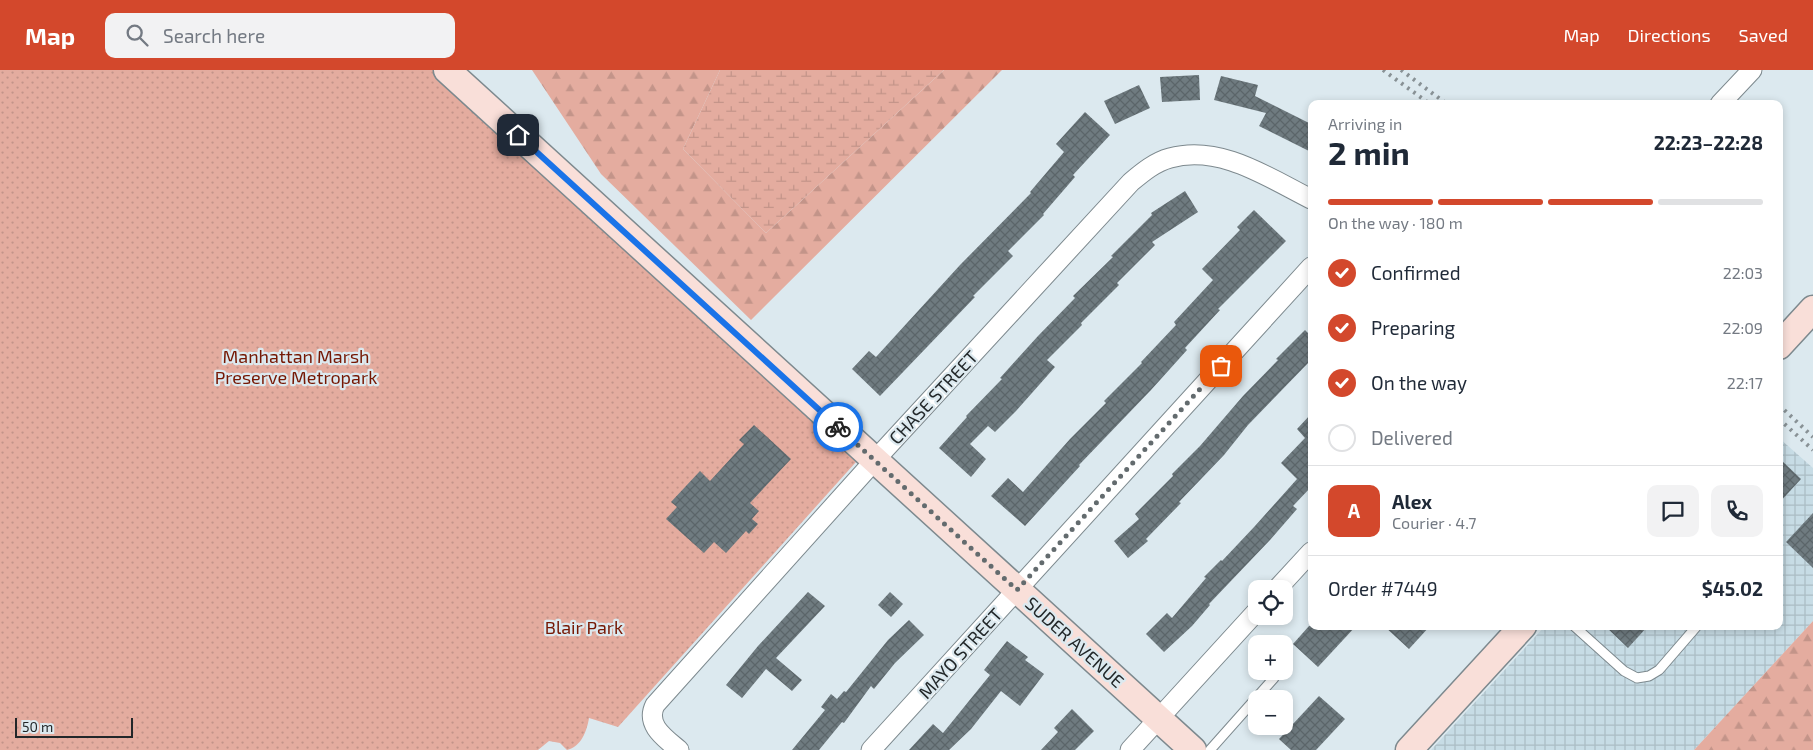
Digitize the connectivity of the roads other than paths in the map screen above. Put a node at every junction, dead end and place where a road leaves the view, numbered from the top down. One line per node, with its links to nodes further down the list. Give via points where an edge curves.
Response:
1 (447, 70): 8 (street, SUDER AVENUE)
2 (1752, 70): 3 (street)
3 (1724, 100)
4 (1308, 198): 8 (street, CHASE STREET, via 1223,158 1170,158 1147,169 1131,182)
5 (1308, 270): 11 (street, MAYO STREET)
6 (1813, 309): 7 (street)
7 (1783, 342)
8 (875, 460): 11 (street, SUDER AVENUE); 18 (street, CHASE STREET, via 655,705 652,718 656,729)
9 (1308, 560): 10 (street)
10 (1287, 580)
11 (1017, 590): 17 (street, SUDER AVENUE); 19 (street, MAYO STREET)
12 (1248, 621): 17 (street)
13 (1519, 630): 23 (street)
14 (1578, 630): 15 (lane, via 1624,671 1637,678 1659,670)
15 (1694, 630)
16 (1272, 680): 22 (lane)
17 (1158, 718): 20 (street); 21 (street, SUDER AVENUE)
18 (678, 750)
19 (871, 750)
20 (1130, 750)
21 (1193, 750)
22 (1210, 750)
23 (1409, 750)

